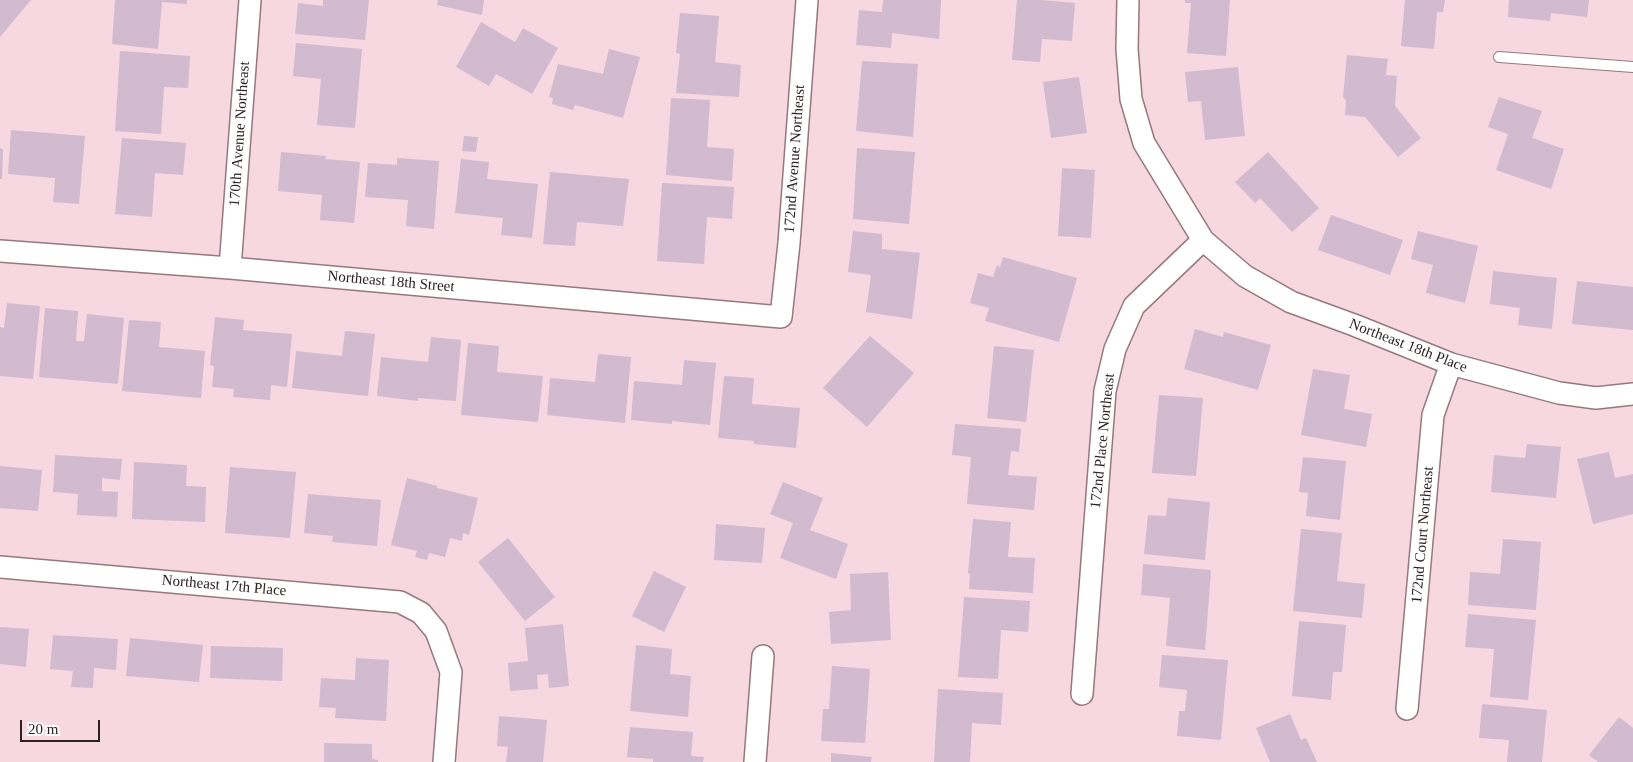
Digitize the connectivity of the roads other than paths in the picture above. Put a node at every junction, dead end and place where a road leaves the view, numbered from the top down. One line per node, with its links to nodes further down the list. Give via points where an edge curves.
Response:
1 (250, 0): 8 (street, 170th Avenue Northeast)
2 (807, 0): 9 (street, 172nd Avenue Northeast)
3 (1128, 0): 6 (street, via 1131,99 1144,143)
4 (1499, 57): 5 (lane)
5 (1633, 66)
6 (1203, 240): 10 (street, Northeast 18th Place, via 1245,276 1291,302); 14 (street, 172nd Place Northeast, via 1134,306 1115,349 1104,400)
7 (0, 251): 8 (street, Northeast 18th Street)
8 (230, 268): 9 (street, Northeast 18th Street)
9 (781, 317)
10 (1451, 364): 11 (street, Northeast 18th Place, via 1559,393 1596,398); 15 (street, 172nd Court Northeast, via 1433,415)
11 (1633, 394)
12 (0, 567): 16 (street, Northeast 17th Place, via 400,602 421,613 436,631 451,672)
13 (763, 656): 17 (street)
14 (1082, 694)
15 (1407, 709)
16 (444, 762)
17 (755, 762)

